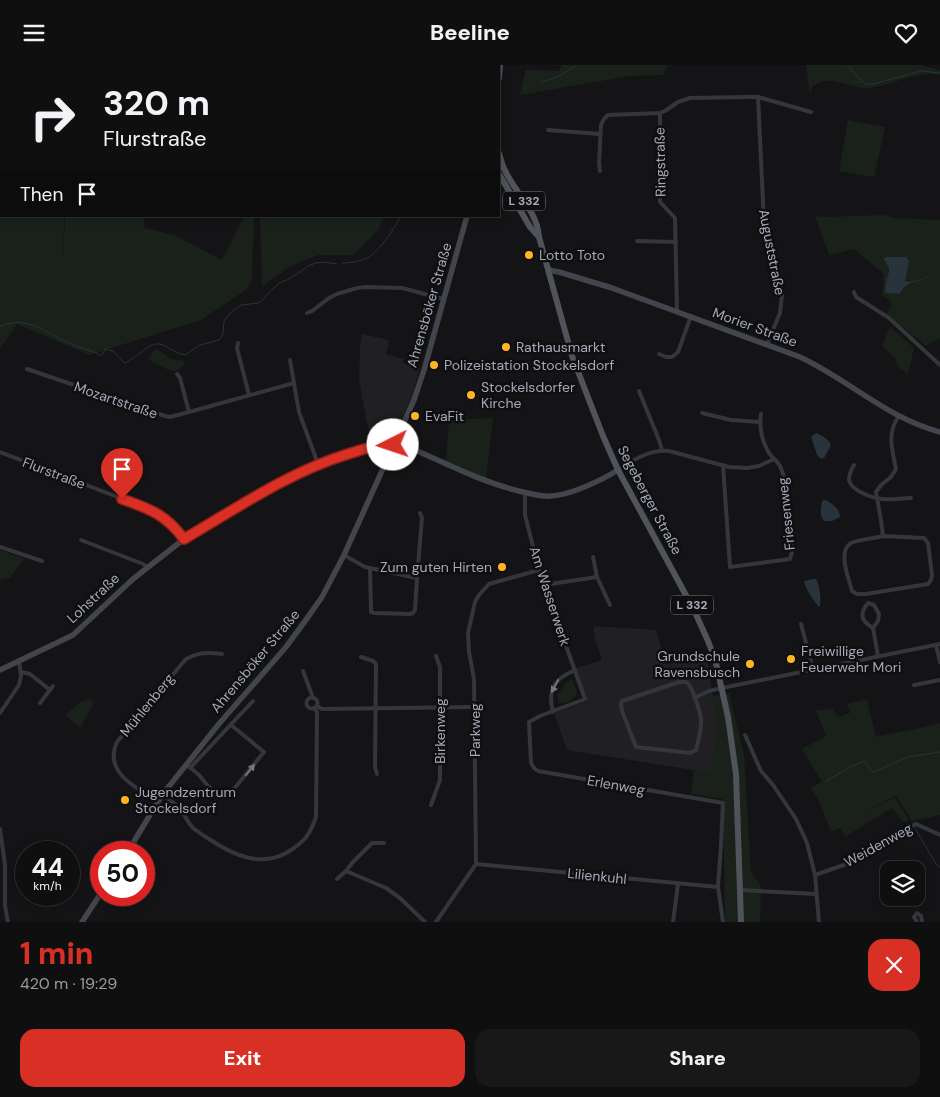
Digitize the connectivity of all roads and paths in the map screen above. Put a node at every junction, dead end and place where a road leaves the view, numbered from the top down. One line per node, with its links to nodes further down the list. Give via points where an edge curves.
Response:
1 (758, 97): 2 (street, Ringstraße); 3 (street, Ringstraße, via 690,98); 18 (street, Auguststraße, via 764,223 782,295 780,313)
2 (811, 112)
3 (660, 113): 5 (street, via 608,115 601,125); 10 (street, Ringstraße, via 660,202 675,218)
4 (548, 131): 5 (street)
5 (600, 134): 7 (street)
6 (500, 170): 11 (main road, Segeberger Straße / L 332, via 534,216)
7 (600, 171)
8 (467, 217): 13 (main road, Ahrensböker Straße)
9 (637, 241): 10 (street)
10 (676, 242): 14 (street, Ringstraße)
11 (549, 270): 14 (main road, Morier Straße); 42 (main road, Segeberger Straße / L 332, via 572,356)
12 (854, 292): 21 (street, via 856,297 888,318)
13 (444, 299): 15 (street, via 402,288 366,287 337,294); 33 (main road, Ahrensböker Straße, via 416,393)
14 (677, 311): 16 (main road, Morier Straße)
15 (307, 313)
16 (691, 316): 18 (main road, Morier Straße); 19 (street, via 678,352 672,357)
17 (238, 343): 26 (street)
18 (767, 344): 30 (main road, Morier Straße, via 818,366)
19 (659, 354)
20 (290, 360): 24 (street)
21 (940, 365)
22 (27, 369): 27 (street, Mozartstraße, via 160,415 170,417)
23 (177, 374): 27 (street)
24 (294, 383): 26 (street, Mozartstraße); 39 (street, via 299,412)
25 (639, 391): 35 (street)
26 (249, 395): 27 (street, Mozartstraße)
27 (190, 412)
28 (702, 413): 31 (street)
29 (761, 414): 31 (street, Friesenweg)
30 (898, 417): 32 (main road, Morier Straße); 44 (street, via 891,433 896,469 876,492)
31 (760, 422): 37 (street, Friesenweg, via 762,440)
32 (940, 432)
33 (393, 445): 34 (main road, Lohstraße); 38 (main road, Ahrensböker Straße); 43 (main road, Lohstraße, via 408,447 487,481)
34 (373, 446): 38 (main road); 39 (main road, Lohstraße)
35 (662, 450): 40 (street); 42 (street, via 649,453)
36 (0, 452): 48 (street, Flurstraße, via 152,510 170,522)
37 (774, 459): 40 (street, via 747,468); 40 (street, Friesenweg, via 786,485 790,559 730,567)
38 (386, 461): 51 (main road, Ahrensböker Straße)
39 (318, 465): 48 (main road, Lohstraße, via 259,494)
40 (722, 465)
41 (854, 465): 44 (street, via 849,479 852,486)
42 (618, 470): 43 (main road, Lohstraße, via 608,477 556,495); 80 (main road, Segeberger Straße / L 332, via 694,610 715,659)
43 (525, 492): 56 (street, Am Wasserwerk, via 525,515)
44 (877, 498): 45 (street); 47 (street)
45 (911, 498)
46 (420, 513): 58 (street)
47 (883, 537): 60 (street, via 851,543 846,549 844,557 852,591); 60 (street, via 924,538 928,543 931,580 928,584)
48 (184, 539): 54 (main road, Lohstraße)
49 (81, 540): 54 (street, Lohstraße)
50 (0, 547): 53 (street)
51 (344, 555): 55 (street); 95 (main road, Ahrensböker Straße, via 322,597 298,632)
52 (593, 557): 57 (street)
53 (42, 561)
54 (147, 567): 70 (main road, Lohstraße, via 73,635)
55 (370, 568): 58 (street); 58 (street, via 371,610 374,613 413,613)
56 (539, 571): 59 (street, Am Wasserwerk); 90 (street, Parkweg, via 489,584 475,602 468,633)
57 (598, 577): 59 (street); 62 (street)
58 (417, 578)
59 (544, 585): 74 (street, Am Wasserwerk)
60 (866, 594): 61 (street)
61 (868, 603): 64 (street, via 862,617); 64 (street, via 874,605 879,614)
62 (610, 605)
63 (801, 624): 73 (street)
64 (873, 628): 67 (street)
65 (938, 645): 67 (street); 71 (street)
66 (222, 654): 98 (street, Mühlenberg, via 204,652 184,660 115,746 114,760 119,772)
67 (878, 656): 73 (street)
68 (361, 657): 88 (street, via 376,664)
69 (436, 657): 89 (street, Birkenweg, via 440,667)
70 (19, 660): 72 (main road, Lohstraße); 76 (street)
71 (940, 662)
72 (0, 669)
73 (813, 669): 80 (street)
74 (574, 670): 84 (street, Am Wasserwerk); 91 (street, one-way to 91, via 561,677 552,688 550,702)
75 (303, 671): 82 (street)
76 (21, 672): 81 (street, via 30,674); 92 (street, via 19,685)
77 (940, 680): 78 (street)
78 (914, 685)
79 (53, 686): 81 (street)
80 (722, 688): 83 (street); 111 (main road, Segeberger Straße / L 332, via 736,774)
81 (50, 690): 86 (street)
82 (313, 697): 87 (street, via 317,703); 87 (street, via 306,702 308,708)
83 (694, 698): 83 (street, via 689,684 678,682 622,701 622,711 636,747 690,753 696,750 701,720)
84 (585, 699): 91 (street, Erlenweg)
85 (254, 701): 93 (street, Ahrensböker Straße)
86 (40, 703)
87 (315, 707): 88 (street); 97 (street, via 316,817 304,841 283,855 258,859 234,854 192,827 177,806)
88 (375, 707): 89 (street); 96 (street)
89 (440, 707): 90 (street); 99 (street, Birkenweg, via 440,780)
90 (474, 707): 104 (street, Parkweg)
91 (553, 712): 110 (street, Erlenweg, via 529,722 530,763 534,769 723,803)
92 (0, 713)
93 (232, 725): 95 (street, Ahrensböker Straße); 95 (street, one-way to 93, via 220,795 230,795 264,752)
94 (744, 735): 107 (street, via 761,771 802,829)
95 (188, 766): 97 (main road, Ahrensböker Straße)
96 (377, 774)
97 (162, 795): 98 (main road, Ahrensböker Straße)
98 (158, 801): 102 (main road, Ahrensböker Straße)
99 (431, 805)
100 (0, 829): 105 (street)
101 (940, 835): 107 (street, Weidenweg, via 916,823 858,860)
102 (134, 841)
103 (384, 843): 106 (street, via 372,843)
104 (476, 864): 109 (street, Lilienkuhl); 117 (street)
105 (2, 865): 115 (street)
106 (346, 871): 108 (street); 116 (street, via 386,888)
107 (815, 875): 112 (street)
108 (337, 879)
109 (678, 884): 110 (street, Lilienkuhl); 118 (street)
110 (718, 887): 119 (street)
111 (740, 891): 112 (street); 120 (main road, L 332)
112 (816, 894): 121 (street)
113 (93, 906): 114 (main road)
114 (84, 921)
115 (8, 922)
116 (425, 922)
117 (436, 922)
118 (673, 922)
119 (723, 922)
120 (741, 922)
121 (819, 922)
122 (917, 922): 123 (street, via 914,917 917,913)
123 (922, 922)

